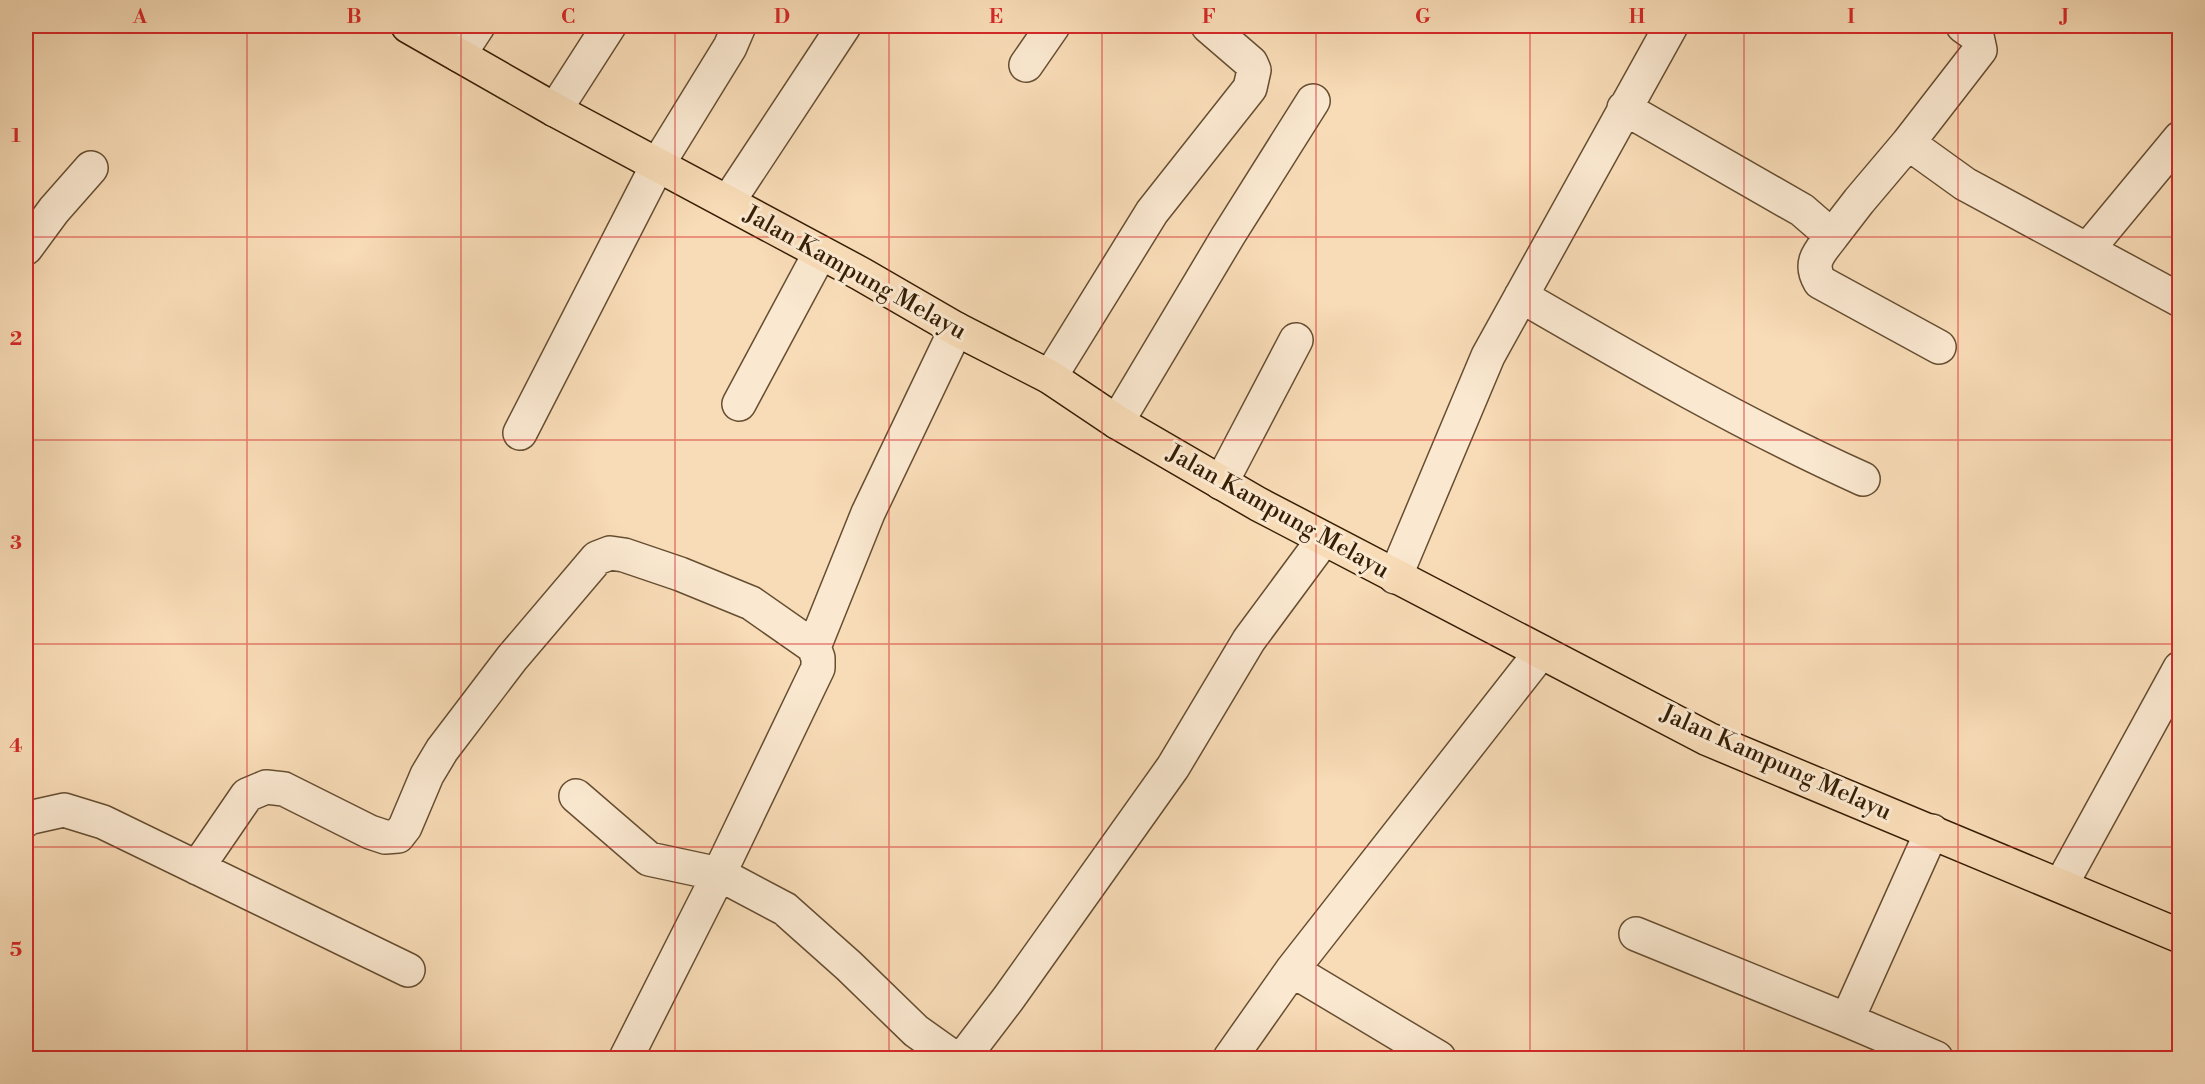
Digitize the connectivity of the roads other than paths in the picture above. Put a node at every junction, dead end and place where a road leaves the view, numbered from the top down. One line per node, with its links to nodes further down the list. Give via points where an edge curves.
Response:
1 (408, 26): 10 (main road, Jalan Kampung Melayu)
2 (478, 26): 10 (street)
3 (609, 26): 14 (street)
4 (739, 26): 17 (street)
5 (844, 26): 19 (street)
6 (1053, 26): 11 (street)
7 (1209, 26): 29 (street, via 1251,63 1254,70 1250,88 1152,212)
8 (1671, 26): 13 (street)
9 (1963, 26): 16 (street, via 1977,36 1980,50)
10 (459, 55): 14 (main road, Jalan Kampung Melayu)
11 (1026, 65)
12 (1312, 101): 31 (street)
13 (1624, 108): 20 (street, via 1802,210); 24 (street)
14 (555, 110): 17 (main road, Jalan Kampung Melayu)
15 (2180, 138): 22 (street)
16 (1908, 144): 20 (street); 22 (street, via 1965,184)
17 (658, 164): 19 (main road, Jalan Kampung Melayu); 32 (street)
18 (91, 168): 21 (street)
19 (728, 202): 23 (main road, Jalan Kampung Melayu)
20 (1832, 236): 28 (street, via 1815,263 1820,282)
21 (26, 248)
22 (2088, 249): 25 (street)
23 (820, 253): 26 (main road, Jalan Kampung Melayu); 30 (street)
24 (1521, 296): 33 (street, via 1653,373); 36 (street, via 1488,356)
25 (2180, 300)
26 (956, 329): 29 (main road, Jalan Kampung Melayu); 37 (street, via 868,513)
27 (1296, 340): 34 (street)
28 (1939, 347)
29 (1050, 377): 31 (main road, Jalan Kampung Melayu)
30 (739, 404)
31 (1117, 422): 34 (main road, Jalan Kampung Melayu)
32 (520, 433)
33 (1863, 479)
34 (1221, 483): 35 (main road, Jalan Kampung Melayu)
35 (1323, 540): 36 (main road, Jalan Kampung Melayu); 53 (street, via 1250,640 1173,768)
36 (1395, 577): 38 (main road, Jalan Kampung Melayu)
37 (814, 647): 43 (street, via 751,603 680,574 610,553 597,558 512,658 442,750 398,836 370,832 284,789 266,787 247,795); 44 (street, via 818,668)
38 (1541, 652): 42 (main road, Jalan Kampung Melayu, via 1708,739); 49 (street)
39 (2180, 668): 45 (street)
40 (576, 796): 44 (street, via 649,859)
41 (26, 820): 43 (street, via 64,810 103,822)
42 (1932, 831): 45 (main road, Jalan Kampung Melayu); 50 (street)
43 (197, 868): 48 (street)
44 (719, 874): 51 (street); 52 (street, via 785,909 916,1030)
45 (2061, 885): 47 (main road, Jalan Kampung Melayu)
46 (1636, 934): 50 (street)
47 (2180, 936)
48 (408, 970)
49 (1292, 970): 54 (street); 55 (street)
50 (1847, 1020): 56 (street)
51 (626, 1059)
52 (954, 1059)
53 (963, 1059)
54 (1230, 1059)
55 (1439, 1059)
56 (1936, 1059)

